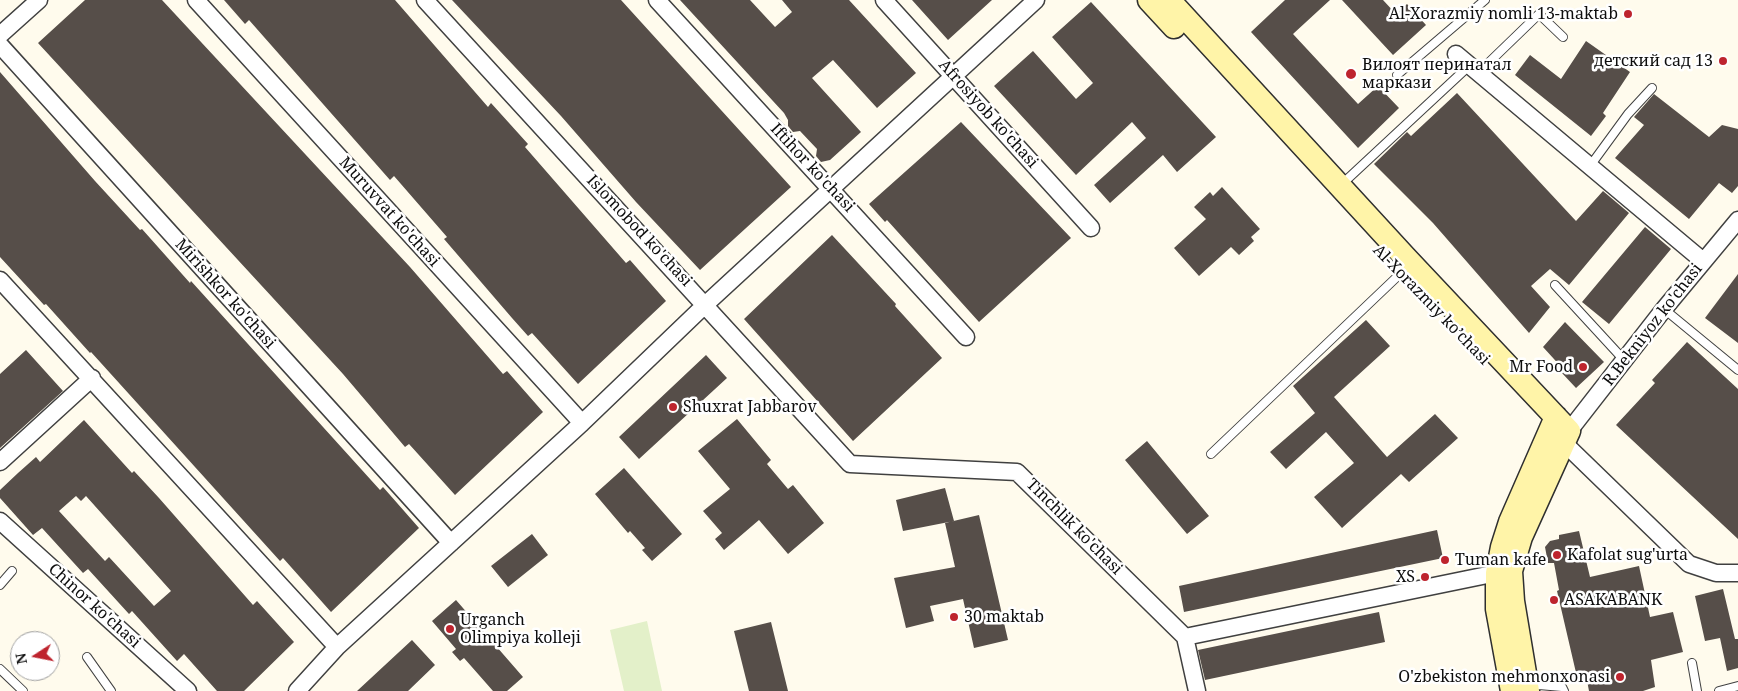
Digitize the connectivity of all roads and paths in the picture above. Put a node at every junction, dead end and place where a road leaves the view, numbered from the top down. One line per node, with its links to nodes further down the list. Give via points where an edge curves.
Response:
1 (39, 0): 10 (street)
2 (196, 0): 33 (street, Muruvvat ko'chasi)
3 (426, 0): 27 (street, Islomobod ko'chasi)
4 (657, 0): 20 (street, Iftihor ko'chasi)
5 (884, 0): 16 (street, Afrosiyob ko'chasi)
6 (1036, 0): 16 (street)
7 (1149, 0): 24 (main road, Al-Xorazmiy ko’chasi)
8 (1169, 0): 19 (main road, Al-Xorazmiy ko’chasi)
9 (1485, 0): 15 (lane)
10 (0, 35)
11 (1563, 37): 14 (lane, via 1538,14)
12 (0, 45): 39 (street, Mirishkor ko'chasi)
13 (1456, 54): 14 (street)
14 (1474, 69): 18 (street); 19 (lane)
15 (1397, 75)
16 (954, 76): 20 (street); 22 (street, Afrosiyob ko'chasi)
17 (1652, 88): 18 (lane, via 1628,114)
18 (1590, 166): 23 (street)
19 (1339, 186): 34 (main road, Al-Xorazmiy ko’chasi)
20 (832, 189): 27 (street); 29 (street, Iftihor ko'chasi)
21 (1738, 220): 23 (street, R.Bekniyoz ko'chasi)
22 (1091, 228)
23 (1703, 262): 28 (street, R.Bekniyoz ko'chasi)
24 (1400, 274): 34 (main road, Al-Xorazmiy ko’chasi); 35 (lane)
25 (0, 280): 32 (street)
26 (1555, 286): 30 (lane)
27 (706, 304): 33 (street); 37 (street, Islomobod ko'chasi)
28 (1664, 309): 30 (street, R.Bekniyoz ko'chasi); 31 (lane)
29 (966, 337)
30 (1624, 360): 34 (street, R.Bekniyoz ko'chasi)
31 (1738, 370)
32 (92, 378): 36 (street); 45 (street)
33 (582, 423): 39 (street)
34 (1560, 430): 41 (main road, via 1510,522); 42 (street, Al-Xorazmiy ko’chasi, via 1689,564 1716,573); 50 (main road, via 1511,571)
35 (1210, 454)
36 (0, 462)
37 (850, 464): 44 (street, Tinchlik ko'chasi, via 1017,472)
38 (0, 521): 53 (street, Chinor ko'chasi)
39 (451, 543): 45 (street)
40 (12, 571): 43 (lane)
41 (1497, 573): 44 (street); 50 (main road, via 1498,609)
42 (1738, 573)
43 (0, 585)
44 (1185, 637): 55 (street)
45 (337, 647): 54 (street)
46 (87, 657): 52 (lane)
47 (1692, 663): 57 (lane)
48 (0, 669): 51 (lane)
49 (1738, 686): 58 (lane)
50 (1523, 690): 56 (lane, via 1539,684 1562,687)
51 (23, 691)
52 (111, 691)
53 (188, 691)
54 (297, 691)
55 (1197, 691)
56 (1564, 691)
57 (1697, 691)
58 (1720, 691)

